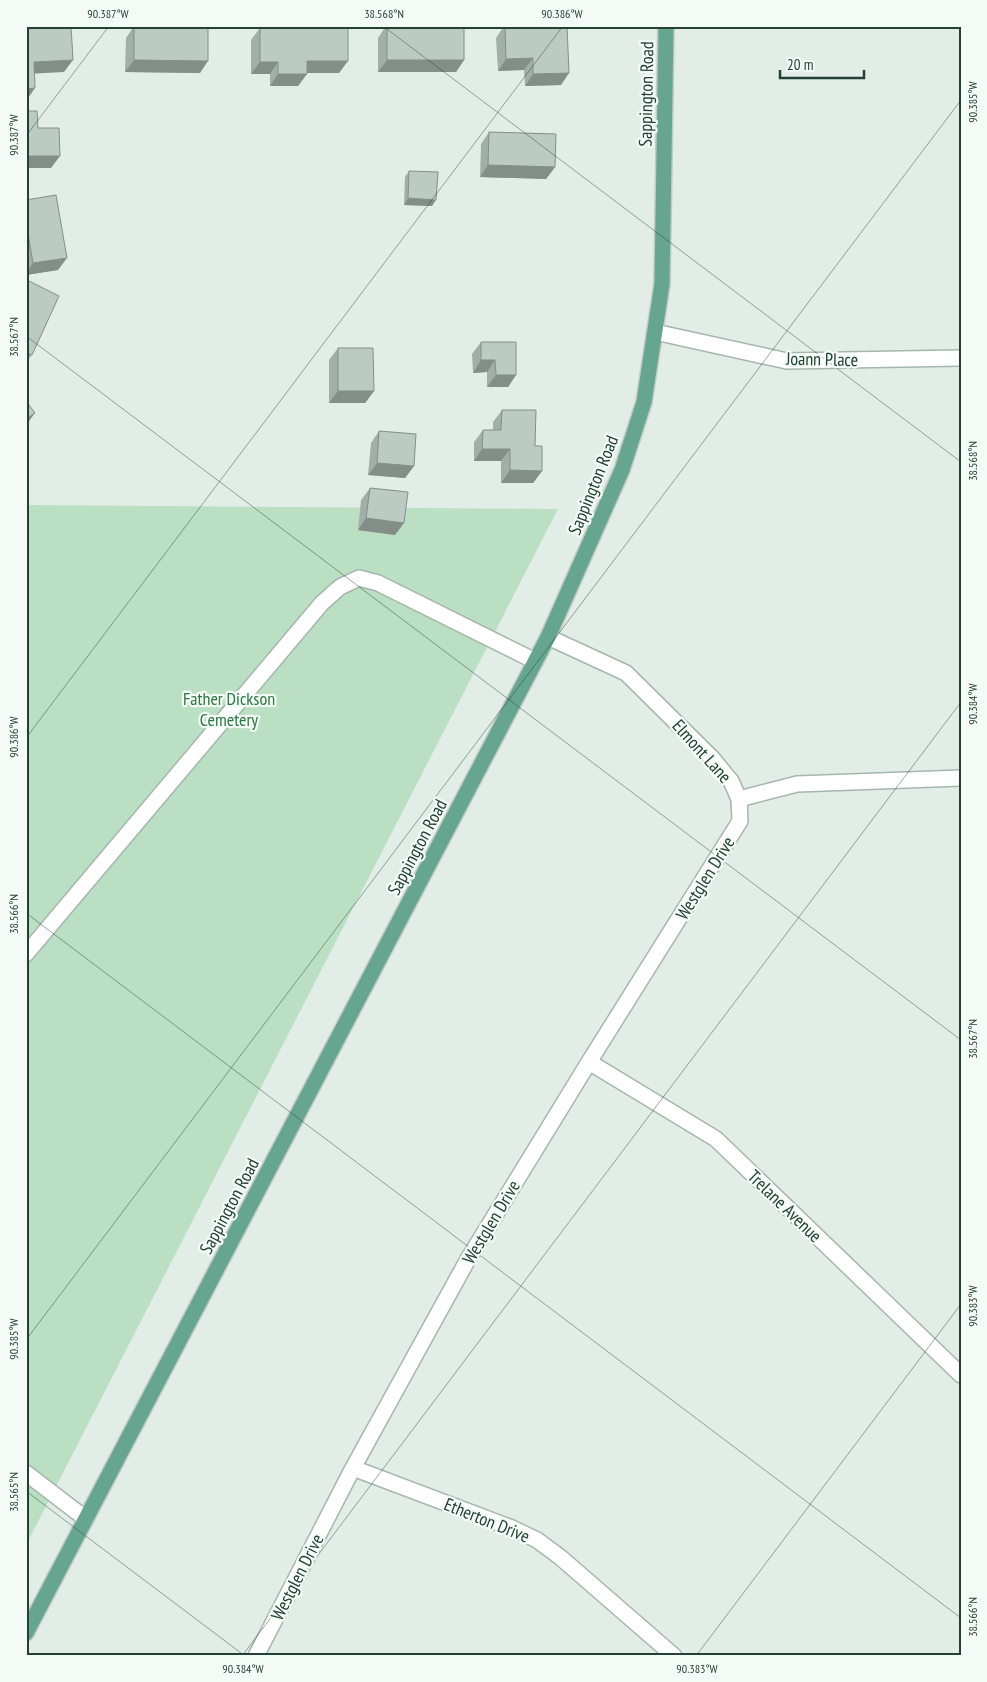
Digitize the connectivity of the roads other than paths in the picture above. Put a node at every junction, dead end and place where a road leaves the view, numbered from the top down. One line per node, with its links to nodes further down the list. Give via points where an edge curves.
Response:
1 (666, 26): 2 (main road, Sappington Road, via 662,284)
2 (655, 332): 3 (street, Joann Place, via 788,361); 4 (main road, Sappington Road, via 644,402 622,470)
3 (961, 358)
4 (548, 637): 5 (main road, Sappington Road); 7 (street, Elmont Lane, via 626,673 712,758)
5 (535, 661): 8 (street, via 378,583 359,578 340,587 322,603); 14 (main road, Sappington Road)
6 (961, 778): 7 (street, Elmont Lane, via 797,784)
7 (740, 799): 9 (street, Westglen Drive, via 740,821)
8 (26, 954)
9 (589, 1062): 10 (street, Trelane Avenue, via 716,1139); 12 (street, Westglen Drive, via 467,1262)
10 (954, 1362): 11 (street, Trelane Avenue)
11 (961, 1375)
12 (353, 1468): 16 (street, Westglen Drive); 17 (street, Etherton Drive, via 537,1540)
13 (26, 1473): 14 (street)
14 (86, 1519): 15 (main road, Sappington Road)
15 (26, 1633)
16 (256, 1656)
17 (674, 1656)

